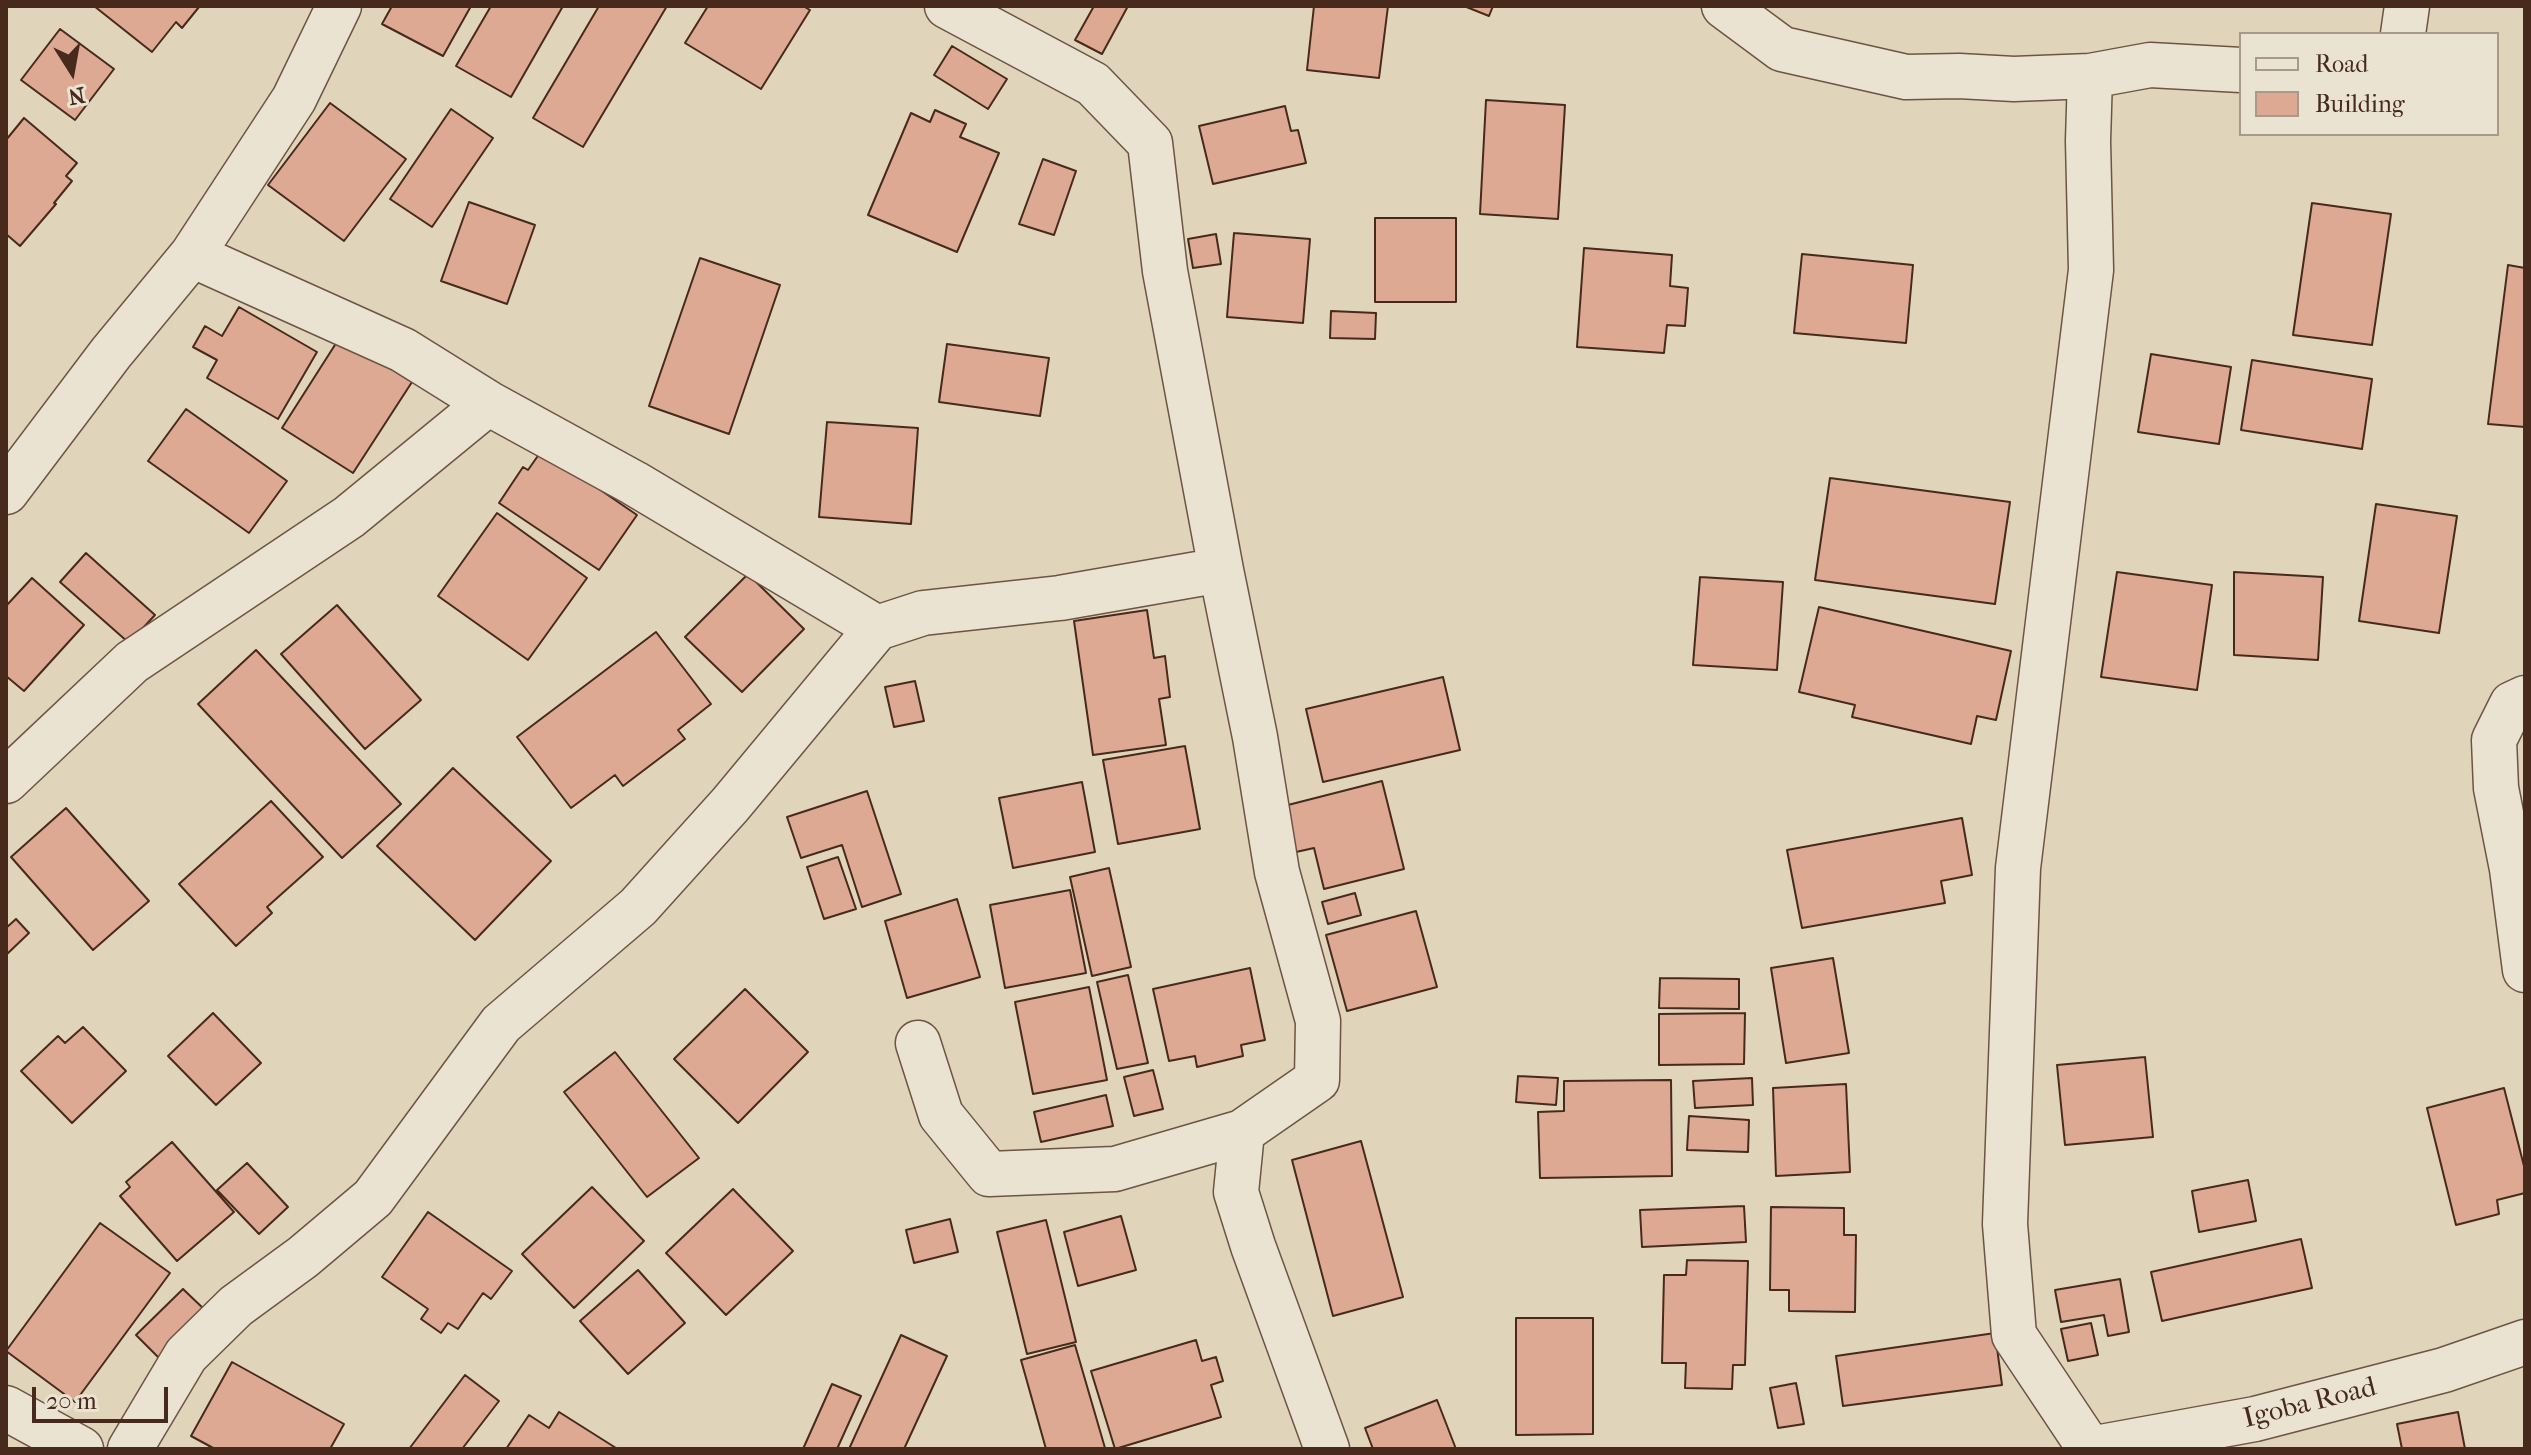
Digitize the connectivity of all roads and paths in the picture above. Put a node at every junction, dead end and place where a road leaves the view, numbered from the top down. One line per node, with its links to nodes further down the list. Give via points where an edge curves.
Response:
1 (339, 6): 8 (street, via 294,99)
2 (947, 6): 11 (street, via 1093,84 1150,143 1165,271)
3 (1724, 6): 7 (street, via 1782,49 1906,77)
4 (2407, 6): 5 (street)
5 (2403, 32)
6 (2239, 70): 7 (street, via 2150,65)
7 (2090, 76): 23 (street, via 2091,270 2018,868 2005,1224 2014,1335)
8 (192, 255): 9 (street, via 403,350); 10 (street)
9 (488, 403): 12 (street); 14 (street, via 349,517 132,662)
10 (6, 492)
11 (1221, 570): 12 (street, via 1060,598 923,613); 17 (street, via 1277,872 1318,1021 1317,1080)
12 (877, 628): 21 (street, via 638,907 501,1024 373,1198 236,1306 186,1355)
13 (2525, 698): 15 (street, via 2512,704 2494,740 2496,788)
14 (6, 781)
15 (2525, 970)
16 (918, 1043): 17 (street, via 941,1115 989,1174 1115,1169)
17 (1242, 1132): 22 (street, via 1236,1192)
18 (2525, 1342): 23 (street, Igoba Road, via 2444,1370 2255,1419)
19 (6, 1408): 20 (street)
20 (81, 1449)
21 (130, 1449)
22 (1327, 1449)
23 (2090, 1449)

